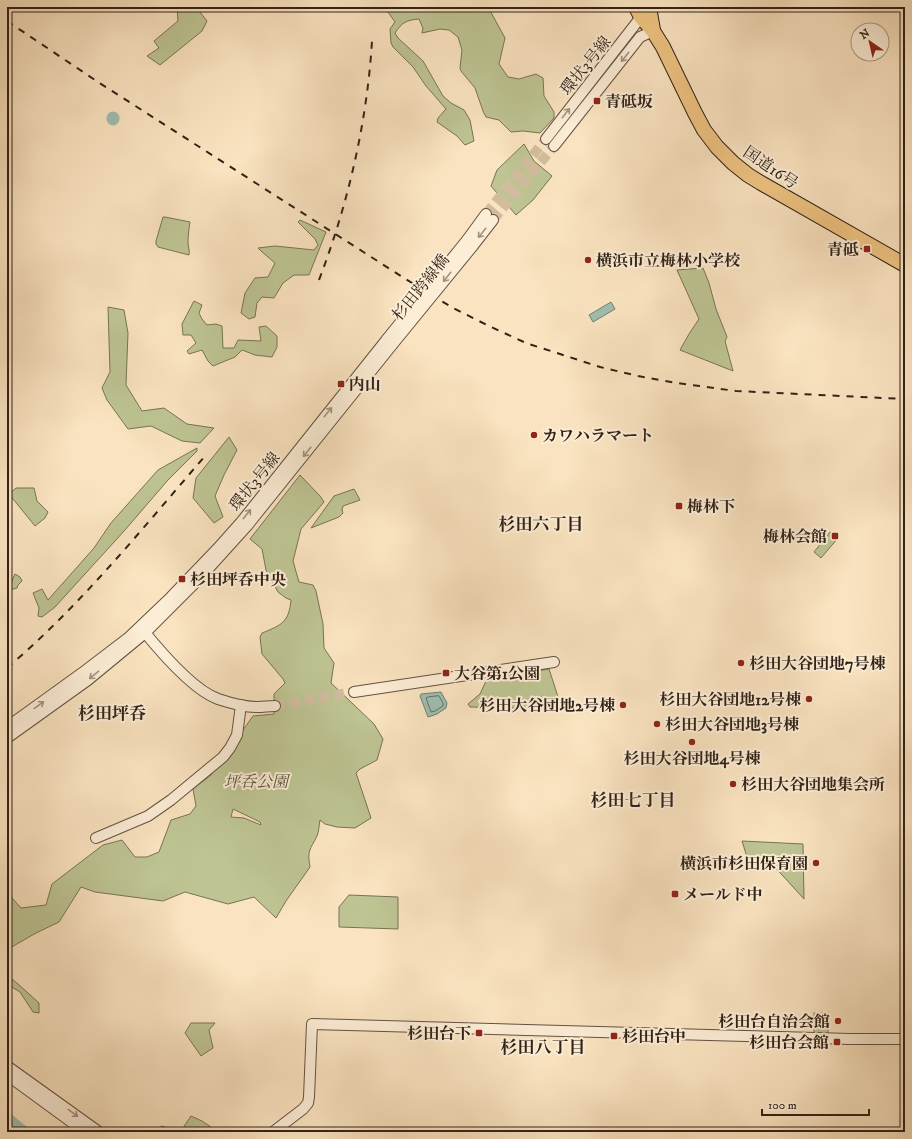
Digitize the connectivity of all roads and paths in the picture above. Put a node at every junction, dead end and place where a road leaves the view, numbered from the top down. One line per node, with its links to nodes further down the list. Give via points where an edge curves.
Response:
1 (644, 11): 2 (highway, 国道16号); 2 (street, 環状3号線, one-way to 1, via 640,37 550,142 565,113)
2 (653, 31): 4 (highway, 国道16号, via 704,130 733,163 761,183)
3 (490, 217): 5 (street, 杉田跨線橋, bridge)
4 (905, 264)
5 (390, 342): 6 (street, 環状3号線, via 247,526 200,578)
6 (143, 630): 9 (street, via 196,686 217,698); 11 (street, 環状3号線, one-way to 6, via 128,638); 12 (street, 環状3号線, one-way to 12, via 88,680)
7 (554, 662): 8 (street)
8 (354, 692)
9 (241, 705): 10 (street); 13 (street, via 237,735 223,757 148,816)
10 (275, 706)
11 (7, 728)
12 (7, 738)
13 (96, 838)
14 (905, 1039): 19 (street, via 312,1024 308,1103)
15 (7, 1066): 18 (street, one-way to 18)
16 (7, 1075): 17 (street)
17 (85, 1132)
18 (99, 1132)
19 (273, 1132)

